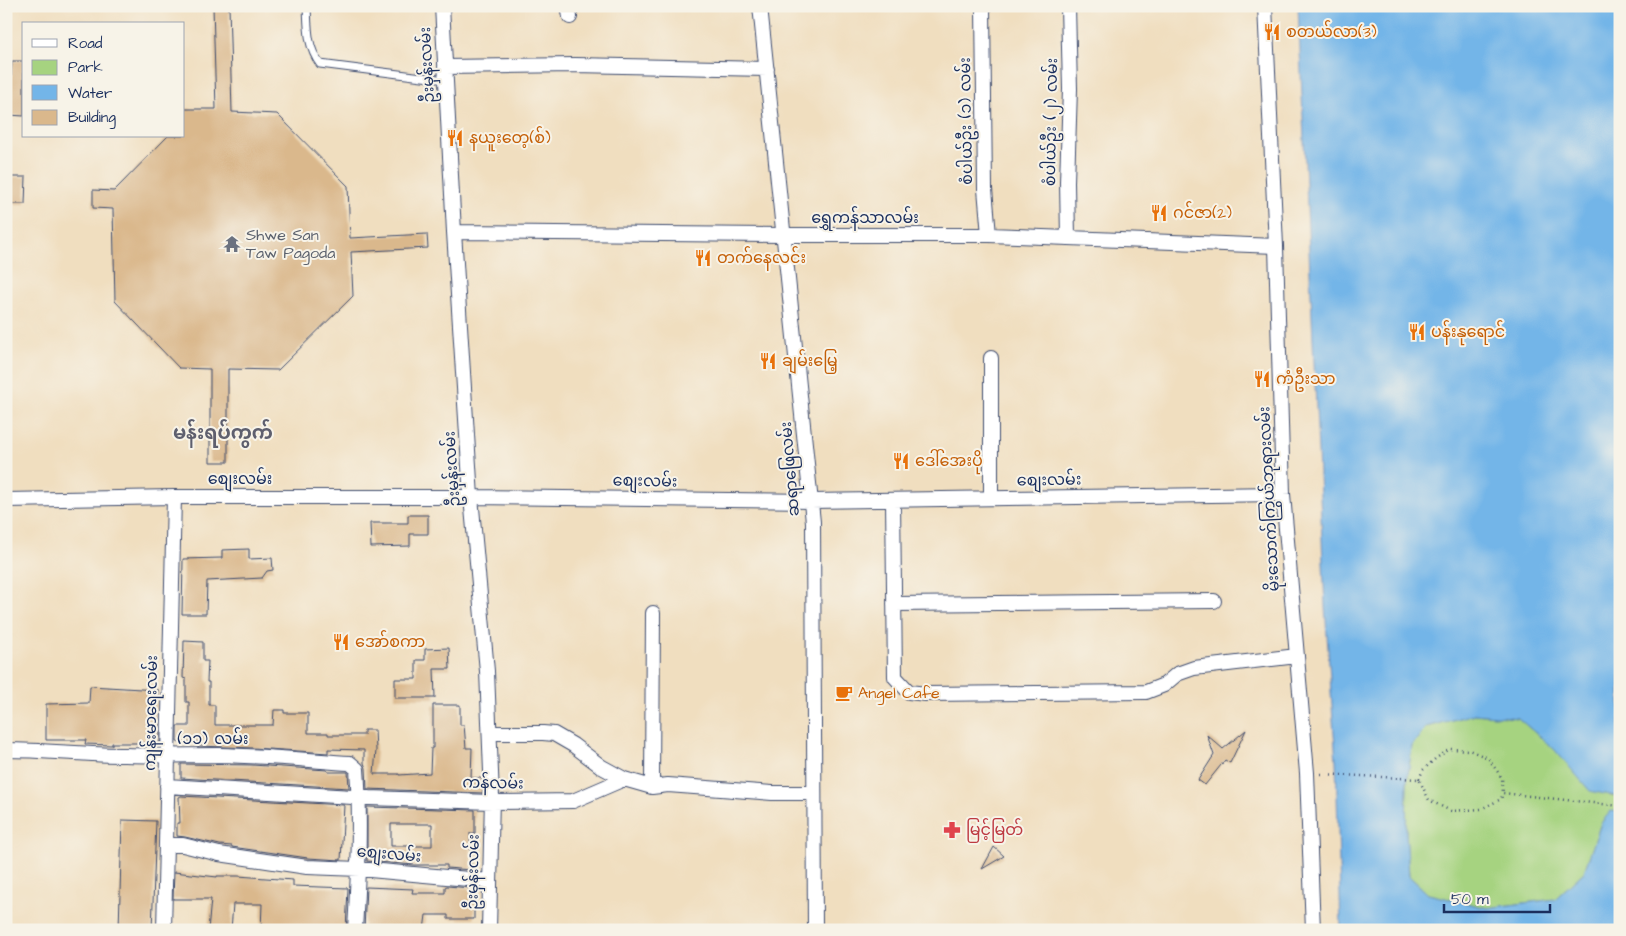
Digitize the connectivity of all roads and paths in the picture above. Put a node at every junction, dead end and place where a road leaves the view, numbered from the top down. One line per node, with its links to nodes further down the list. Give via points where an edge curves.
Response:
1 (307, 6): 8 (lane, via 308,35 320,64)
2 (442, 6): 8 (street, ဦးမှန်းလမ်း)
3 (760, 6): 7 (street, ဆရာဖြေလမ်း)
4 (983, 6): 11 (street, စံပါယ်ဦး (၁) လမ်း, via 985,188)
5 (1068, 6): 12 (street, စံပါယ်ဦး (၂) လမ်း)
6 (1265, 6): 13 (street, မိုးသောက်ကြွယ်ဘုရားလမ်း)
7 (767, 69): 8 (street, via 575,65); 10 (street, ဆရာဖြေလမ်း)
8 (445, 74): 9 (street, ဦးမှန်းလမ်း)
9 (454, 232): 10 (street, ‌ရွှေကန်သာလမ်း); 17 (street, ဦးမှန်းလမ်း)
10 (783, 235): 11 (street, ‌ရွှေကန်သာလမ်း); 21 (street, ဆရာဖြေလမ်း)
11 (989, 235): 12 (street, ‌ရွှေကန်သာလမ်း)
12 (1068, 238): 13 (street, ‌ရွှေကန်သာလမ်း)
13 (1276, 246): 15 (street, မိုးသောက်ကြွယ်ဘုရားလမ်း)
14 (991, 358): 18 (street)
15 (1283, 494): 18 (street, စျေးလမ်း); 25 (street, မိုးသောက်ကြွယ်ဘုရားလမ်း)
16 (174, 497): 17 (street, စျေးလမ်း); 19 (street, စျေးလမ်း); 28 (street, ကျန်းမာရေးလမ်း)
17 (471, 497): 21 (street, စျေးလမ်း); 26 (street, ဦးမှန်းလမ်း)
18 (991, 498): 20 (street, စျေးလမ်း)
19 (6, 500)
20 (893, 500): 21 (street, စျေးလမ်း); 23 (street)
21 (811, 501): 34 (street, ဆရာဖြေလမ်း)
22 (1214, 601): 23 (street)
23 (894, 604): 25 (street, via 895,677 909,692 1146,692 1194,668)
24 (653, 613): 33 (street)
25 (1297, 656): 46 (street, မိုးသောက်ကြွယ်ဘုရားလမ်း, via 1307,773)
26 (490, 733): 30 (street, via 554,734); 37 (street, ဦးမှန်းလမ်း)
27 (6, 750): 28 (street, (၁၁) လမ်း)
28 (168, 756): 32 (street, ကျန်းမာရေးလမ်း); 36 (street, (၁၁) လမ်း, via 219,755 350,763 357,769)
29 (1333, 774): 31 (path)
30 (624, 779): 33 (street); 37 (street, ကန်လမ်း, via 573,801)
31 (1419, 779): 35 (path, via 1429,800 1451,811 1481,809 1501,798); 35 (path, via 1423,770 1450,750 1469,750 1488,758 1502,778)
32 (167, 786): 36 (street, ကန်လမ်း); 39 (street, ကျန်းမာရေးလမ်း)
33 (652, 787): 34 (street, via 668,785)
34 (814, 793): 45 (street, ဆရာဖြေလမ်း)
35 (1503, 793): 38 (path)
36 (359, 797): 37 (street, ကန်လမ်း); 40 (street)
37 (492, 802): 41 (street, ဦးမှန်းလမ်း)
38 (1620, 806)
39 (166, 844): 40 (street, စျေးလမ်း, via 307,866); 42 (street, ကျန်းမာရေးလမ်း)
40 (359, 869): 41 (street, စျေးလမ်း); 43 (street)
41 (490, 880): 44 (street, ဦးမှန်းလမ်း)
42 (164, 930)
43 (355, 930)
44 (489, 930)
45 (815, 930)
46 (1312, 930)

